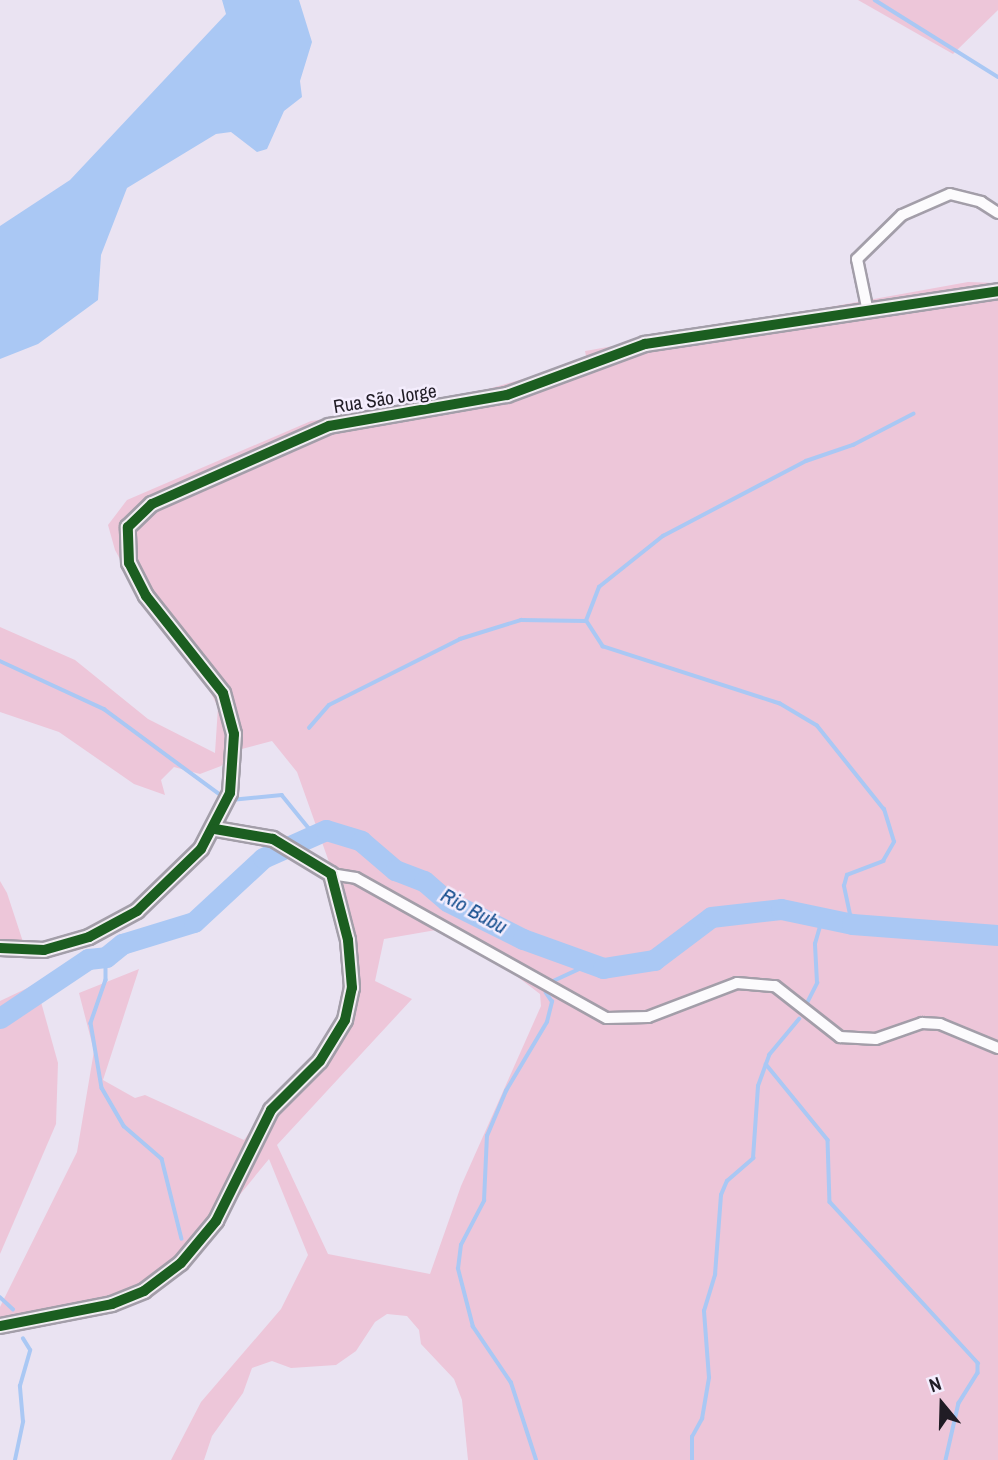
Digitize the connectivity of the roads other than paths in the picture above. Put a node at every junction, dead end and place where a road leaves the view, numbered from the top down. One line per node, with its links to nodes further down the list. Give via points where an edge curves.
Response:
1 (998, 213): 3 (street, via 981,202 950,194 902,215 857,259)
2 (998, 291): 3 (street, Rua São Jorge)
3 (867, 307): 4 (street, Rua São Jorge, via 667,338 507,395 329,426 137,515 126,545 135,579 223,693 230,714 230,793)
4 (215, 829): 5 (street, via 273,839 310,857); 6 (street, Rua São Jorge, via 164,888 137,911 89,937 44,950)
5 (331, 874): 7 (street, via 356,878 607,1018 648,1017 737,983 775,986 840,1037 876,1039 922,1023 940,1024); 8 (street, via 348,940 352,988 345,1020 320,1062 271,1110 216,1221 181,1262 130,1297 92,1311)
6 (0, 948)
7 (998, 1048)
8 (0, 1326)

